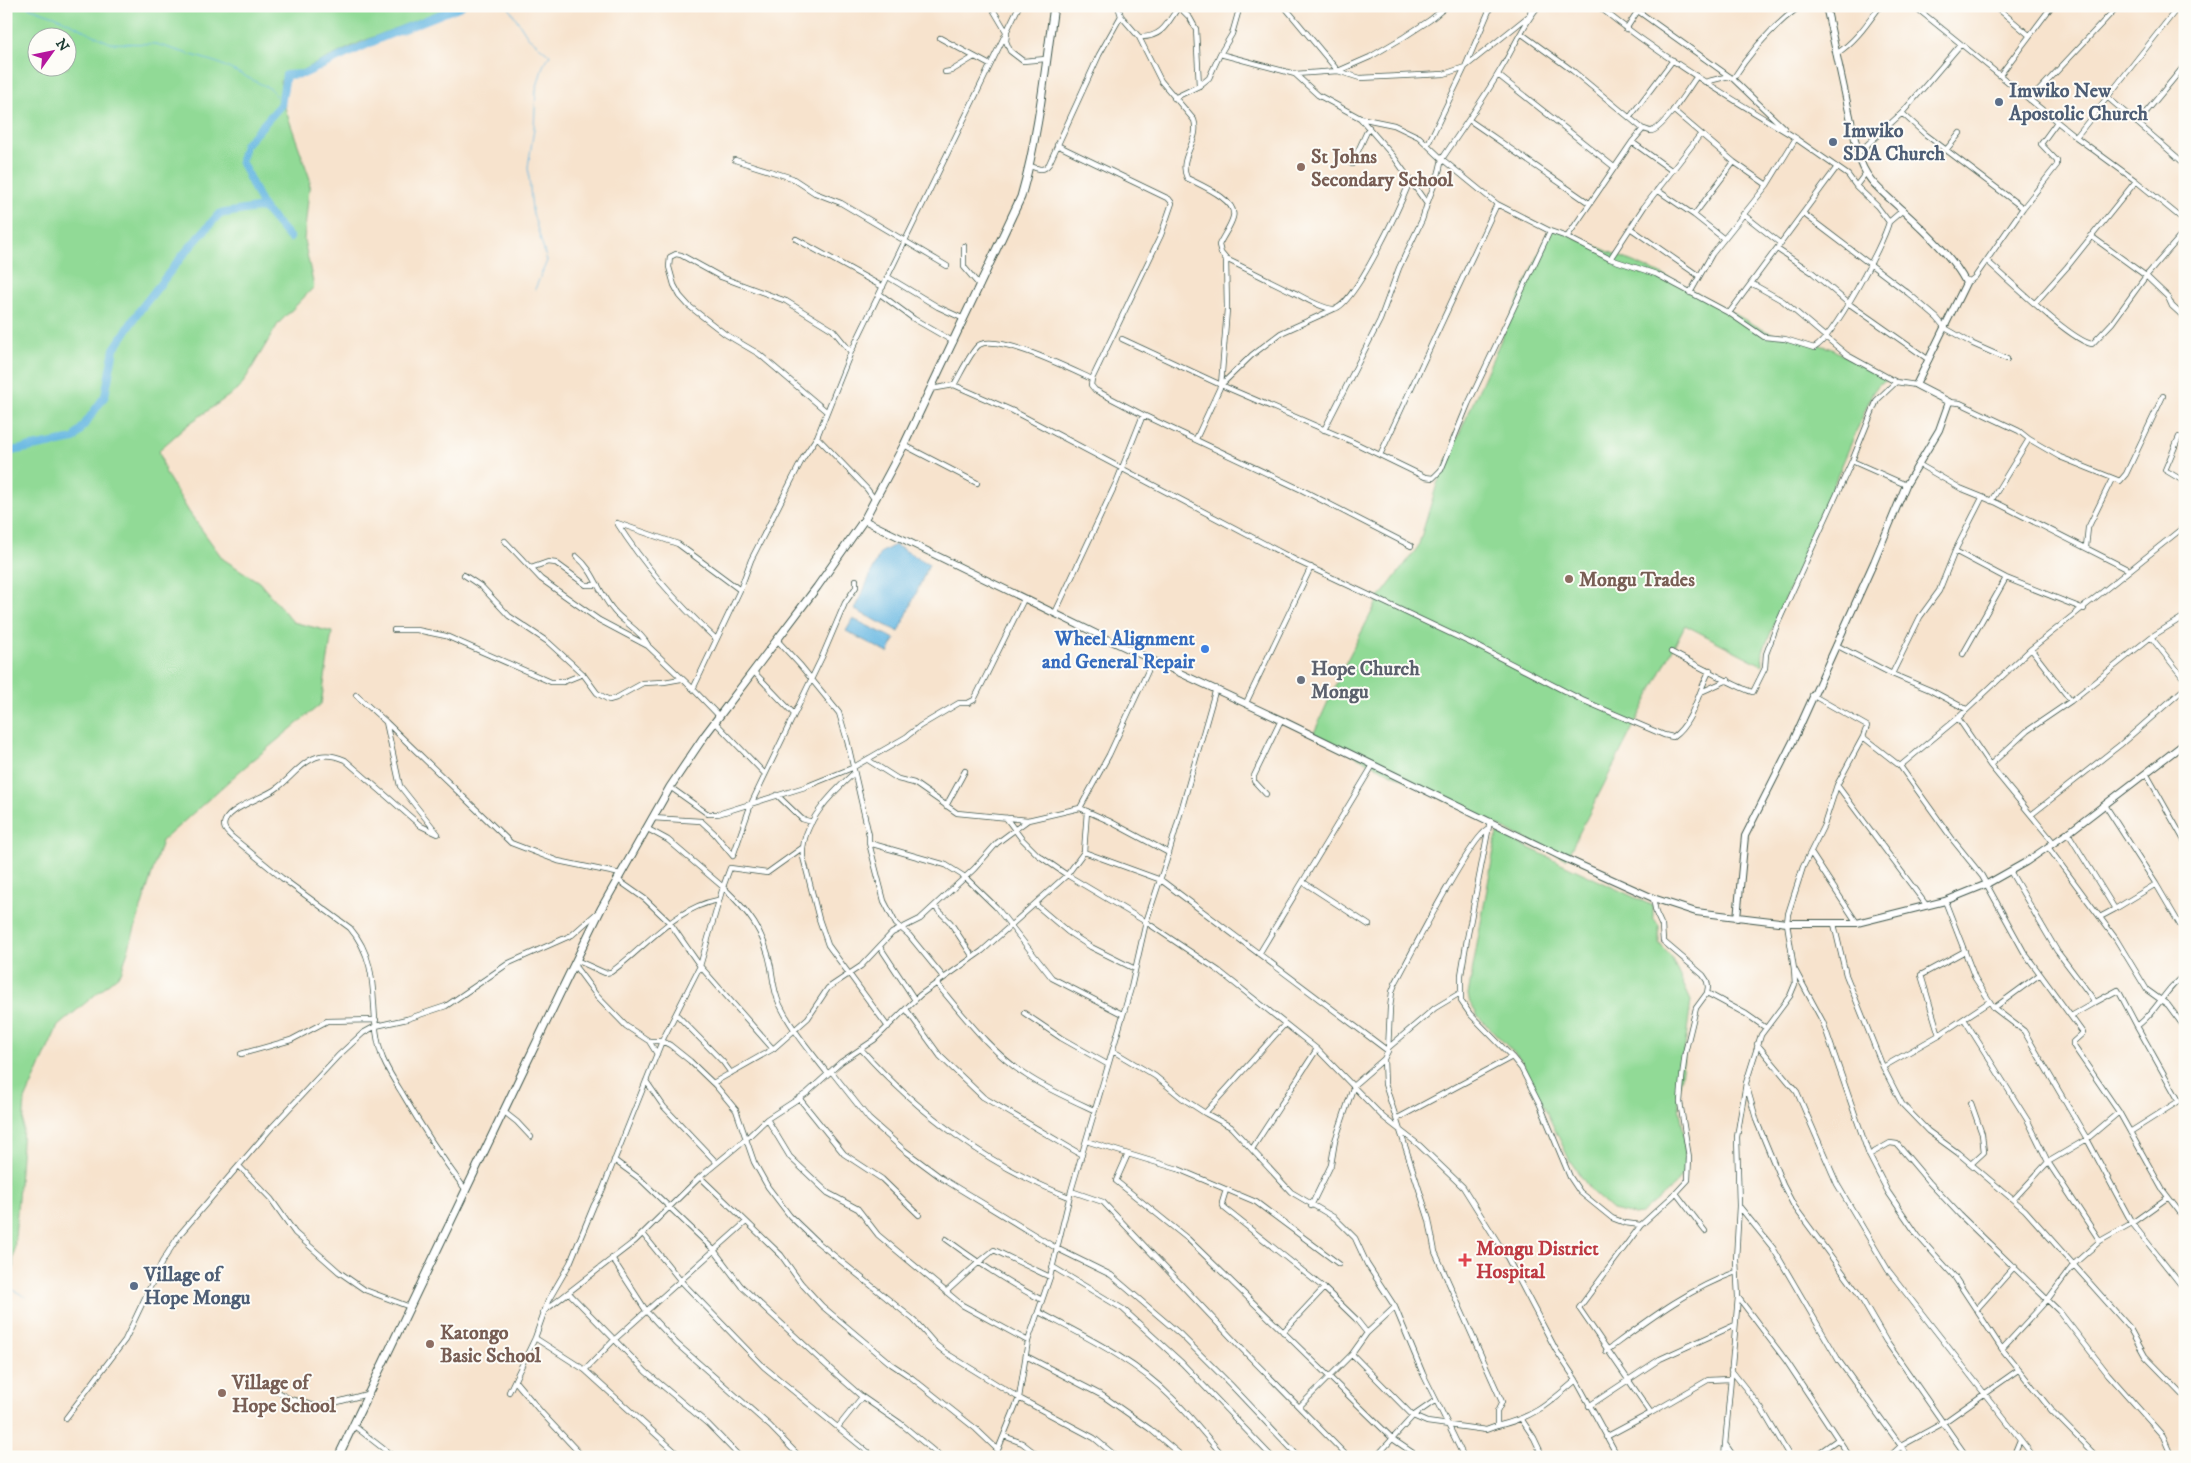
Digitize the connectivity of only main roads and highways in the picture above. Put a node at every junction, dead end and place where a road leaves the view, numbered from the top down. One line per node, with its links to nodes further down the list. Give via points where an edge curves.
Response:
1 (1054, 6): 3 (main road, via 1039,121 1017,210 904,445)
2 (1826, 6): 5 (main road, via 1865,174 1920,226 1966,283 1916,385 1948,402 1939,430 1906,485 1794,739 1743,839)
3 (864, 520): 5 (main road, via 1560,856 1653,898 1696,912); 6 (main road, via 717,719 646,828 575,963)
4 (2185, 743): 5 (main road, via 2068,833 2010,872 1945,901 1857,923 1787,923)
5 (1737, 918)
6 (338, 1457)

